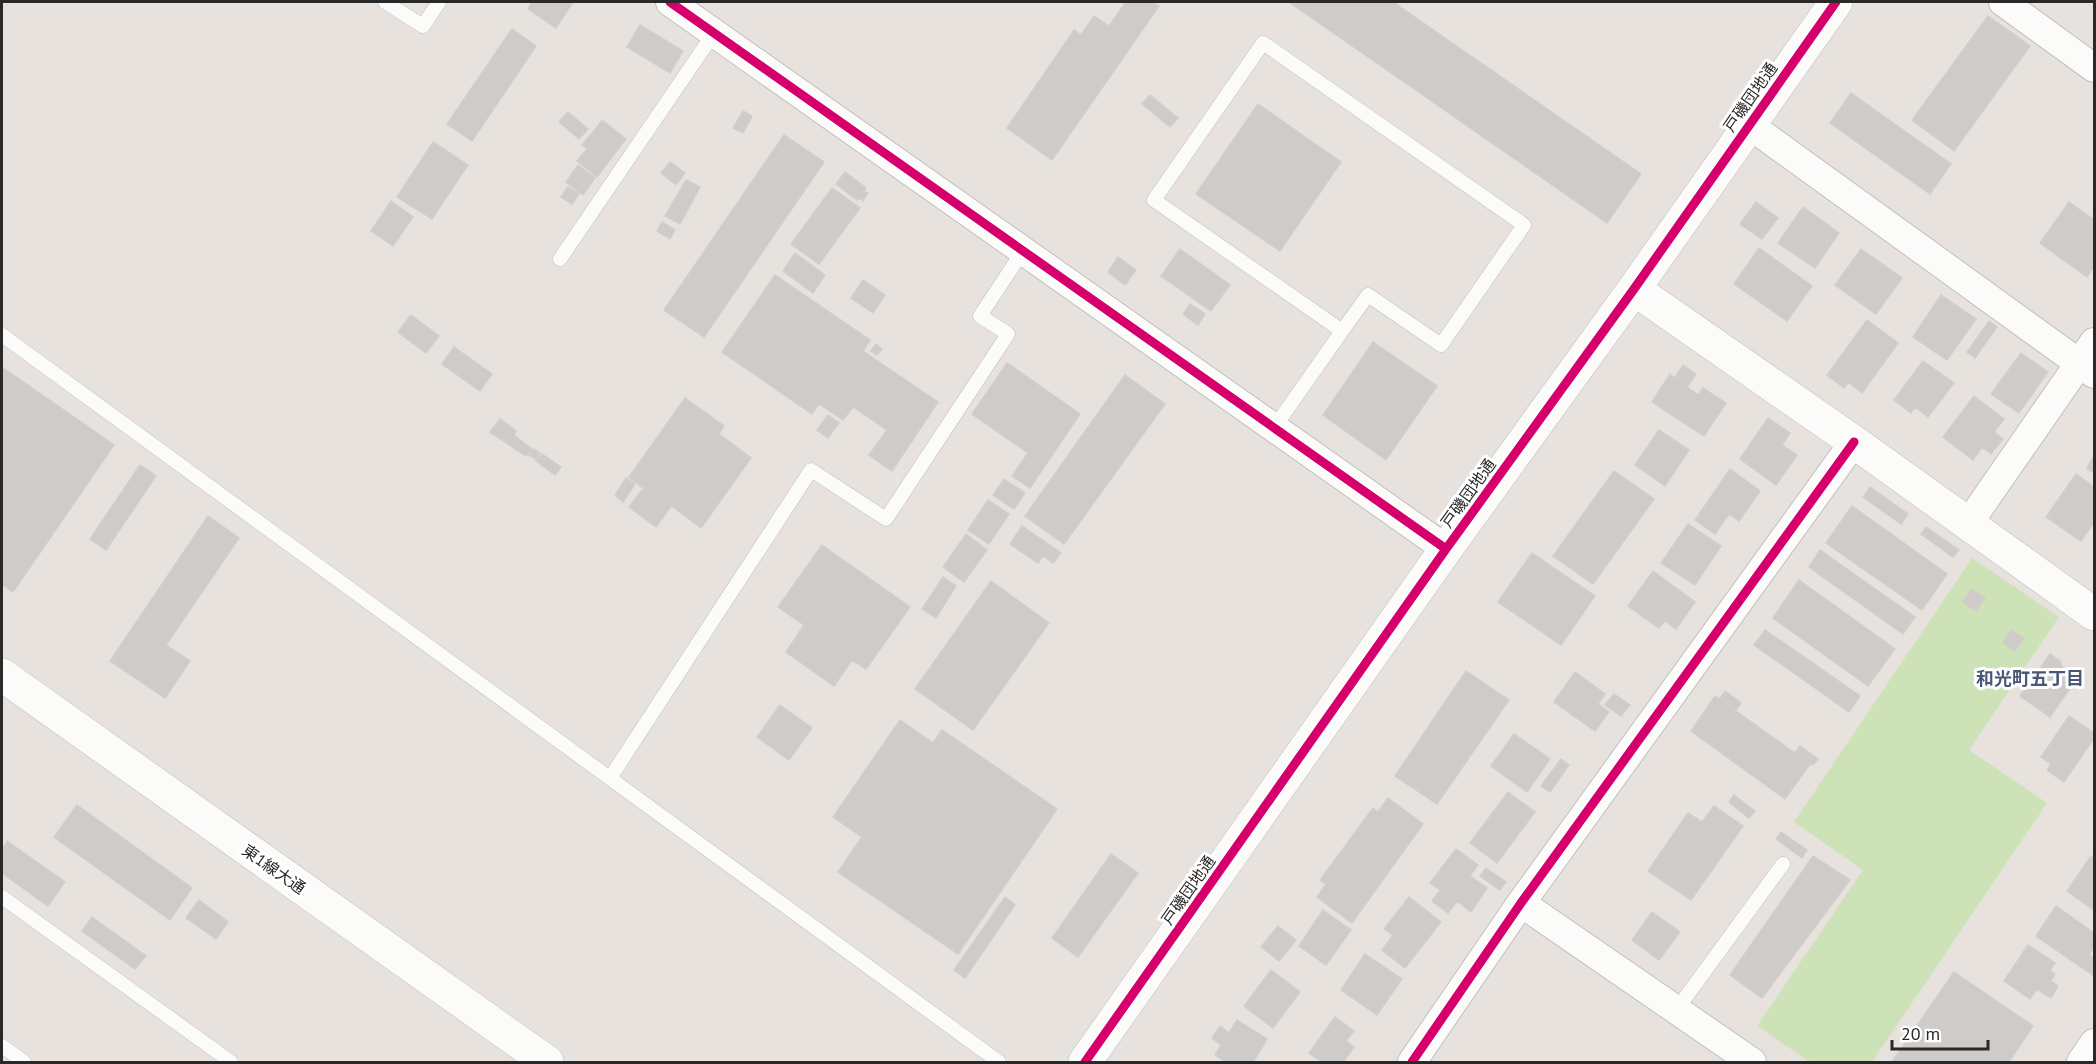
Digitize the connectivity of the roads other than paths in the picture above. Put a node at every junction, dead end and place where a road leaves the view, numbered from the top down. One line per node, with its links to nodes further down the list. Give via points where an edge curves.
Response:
1 (385, 2): 2 (lane, via 423,26)
2 (439, 2)
3 (670, 2): 6 (street)
4 (1836, 2): 8 (street, 戸磯団地通)
5 (2003, 2): 7 (street)
6 (714, 33): 9 (street); 10 (lane)
7 (2094, 68)
8 (1748, 124): 11 (street, 戸磯団地通); 14 (street)
9 (1023, 250): 15 (street); 21 (lane, via 980,316 1008,334 886,519 811,470)
10 (560, 259)
11 (1634, 289): 16 (street); 18 (street, 戸磯団地通)
12 (1342, 331): 12 (lane, via 1154,200 1263,43 1524,225 1441,345 1368,295); 15 (lane)
13 (2, 334): 21 (lane)
14 (2089, 360): 17 (street)
15 (1274, 428): 18 (street)
16 (1854, 442): 17 (street); 24 (street)
17 (1968, 524): 19 (street)
18 (1446, 549): 32 (street, 戸磯団地通)
19 (2094, 614)
20 (2, 675): 30 (street, 東1線大通)
21 (610, 778): 31 (lane)
22 (1783, 864): 25 (lane)
23 (2, 897): 29 (lane)
24 (1521, 903): 25 (street); 33 (street)
25 (1677, 1009): 34 (street)
26 (2094, 1043): 35 (street)
27 (2, 1046): 28 (lane)
28 (24, 1062)
29 (231, 1062)
30 (546, 1062)
31 (999, 1062)
32 (1085, 1062)
33 (1412, 1062)
34 (1752, 1062)
35 (2080, 1062)

